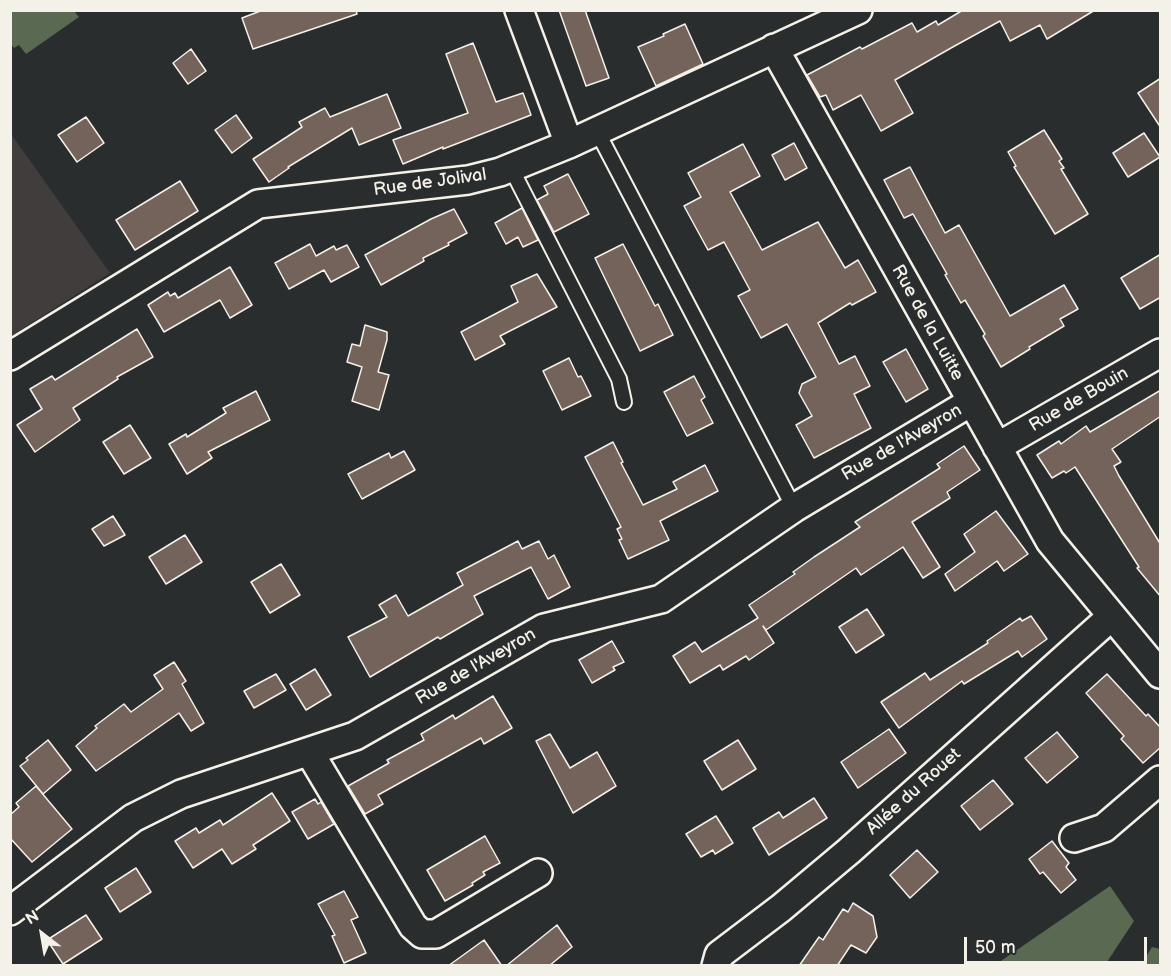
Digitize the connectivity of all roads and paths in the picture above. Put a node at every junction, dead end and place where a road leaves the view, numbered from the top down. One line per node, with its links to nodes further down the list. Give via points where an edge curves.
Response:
1 (519, 10): 5 (street)
2 (858, 10): 3 (street, Rue de Jolival)
3 (774, 48): 4 (street, Rue de Jolival); 10 (street, Rue de la Luitte)
4 (597, 131): 5 (street, Rue de Jolival); 12 (lane)
5 (569, 144): 6 (street, Rue de Jolival)
6 (511, 168): 8 (street, Rue de Jolival, via 468,180 258,204); 9 (lane, via 619,379)
7 (1161, 353): 11 (street, Rue de Bouin)
8 (10, 356)
9 (624, 402)
10 (971, 402): 11 (street, Rue de la Luitte); 12 (street, Rue de l'Aveyron)
11 (997, 447): 13 (street, Rue de la Luitte, via 1050,541)
12 (794, 508): 15 (street, Rue de l'Aveyron, via 661,599 544,628 356,736)
13 (1112, 616): 14 (street, Rue de la Luitte); 20 (street, Allée du Rouet, via 849,850 719,955)
14 (1161, 674)
15 (310, 753): 18 (street, via 412,926 422,934 436,934); 19 (street, Rue de l'Aveyron, via 181,794 132,818)
16 (1161, 780): 17 (street, via 1104,828)
17 (1074, 838)
18 (538, 873)
19 (10, 910)
20 (716, 966)

